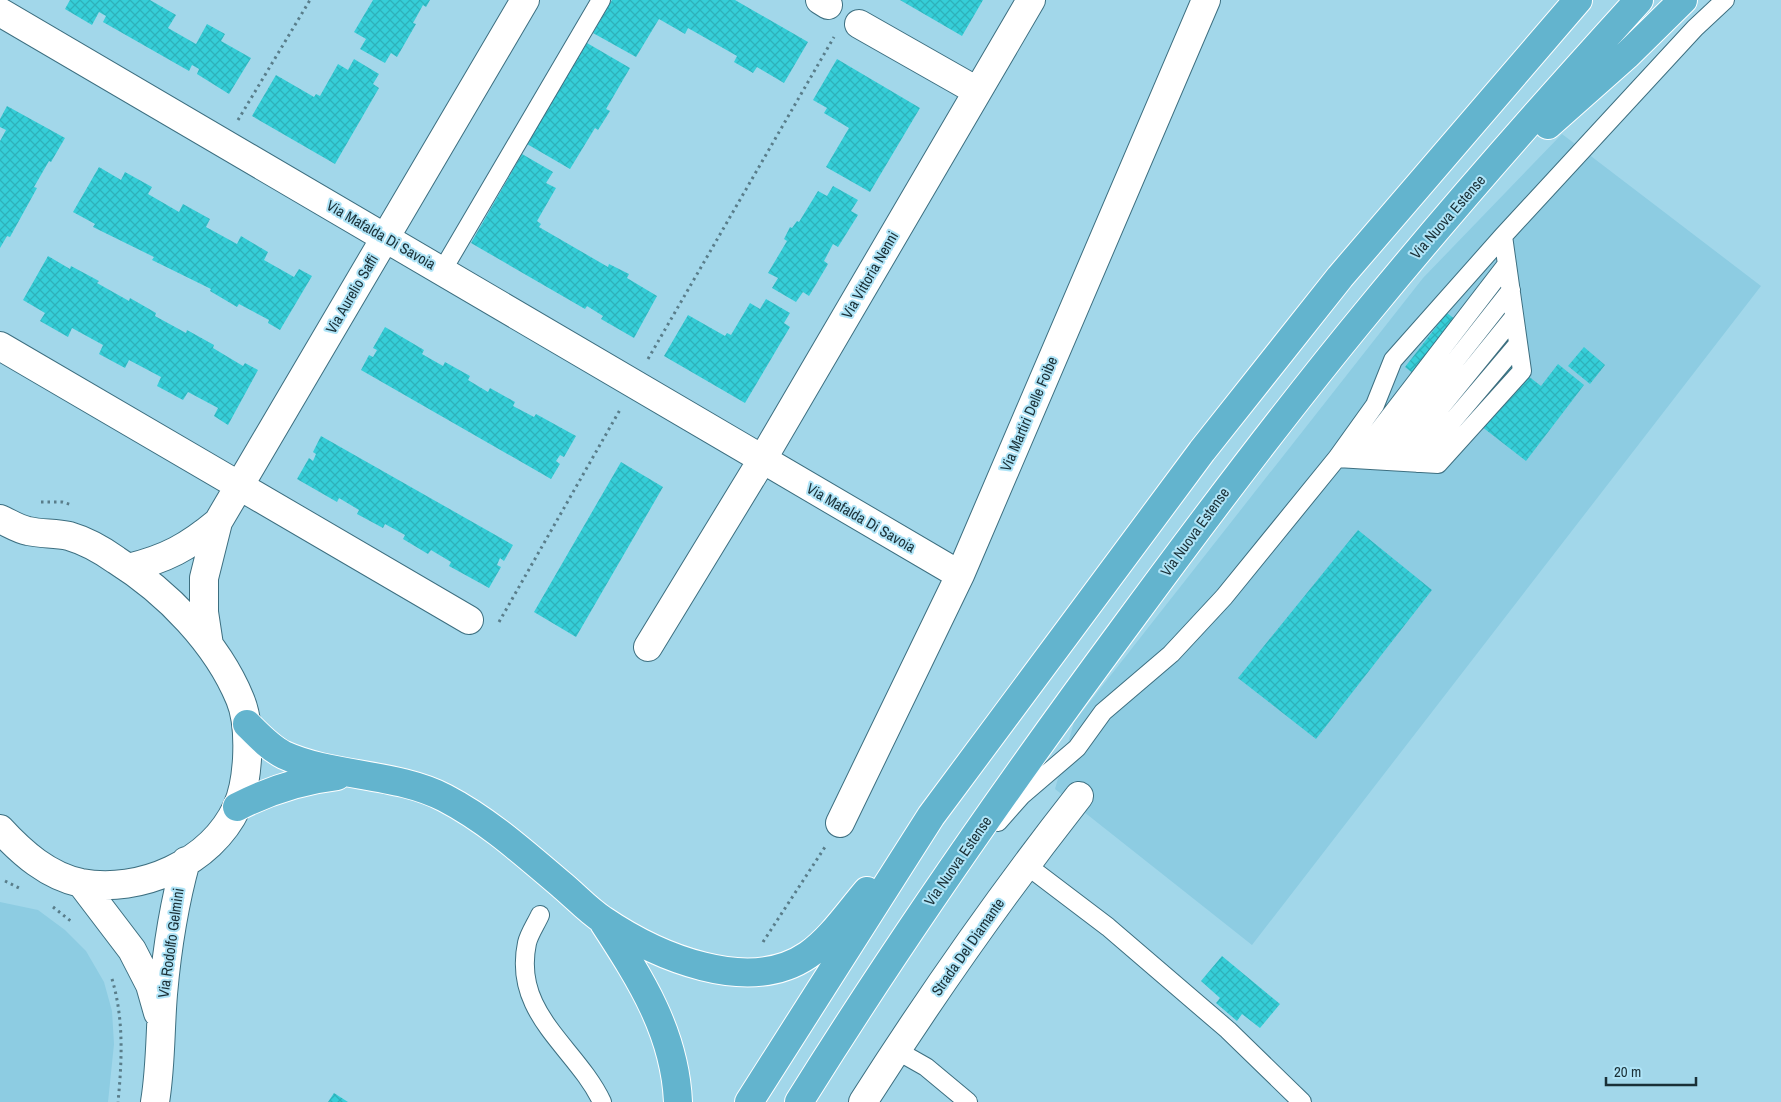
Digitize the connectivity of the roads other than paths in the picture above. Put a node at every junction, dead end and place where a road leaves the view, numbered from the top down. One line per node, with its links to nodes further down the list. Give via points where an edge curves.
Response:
1 (525, 0): 16 (street, Via Aurelio Saffi)
2 (601, 0): 18 (lane)
3 (1031, 0): 12 (street, Via Vittoria Nenni)
4 (1206, 0): 33 (street, Via Martiri Delle Foibe)
5 (1560, 0): 13 (highway)
6 (1578, 0): 13 (highway)
7 (1639, 0): 14 (highway, Via Nuova Estense)
8 (1683, 0): 14 (highway, via 1627,55)
9 (1725, 0): 15 (lane, via 1695,28)
10 (5, 13): 16 (street, Via Mafalda Di Savoia)
11 (847, 29): 12 (street)
12 (978, 91): 24 (street, Via Vittoria Nenni)
13 (1420, 181): 41 (highway, via 1202,451)
14 (1454, 209): 47 (highway, Via Nuova Estense, via 1368,310 1238,473 1084,682)
15 (1503, 236): 17 (lane); 22 (lane, via 1393,360 1375,404)
16 (386, 237): 18 (street, Via Mafalda Di Savoia); 27 (street, Via Aurelio Saffi)
17 (1507, 264): 19 (lane); 23 (lane)
18 (442, 270): 24 (street, Via Mafalda Di Savoia)
19 (1511, 290): 20 (lane); 25 (lane)
20 (1514, 317): 26 (lane); 26 (lane, via 1518,344 1417,463)
21 (0, 346): 27 (street)
22 (1337, 458): 23 (lane); 47 (lane, via 1224,597 1171,654 1103,712 1077,748 1021,796)
23 (1357, 459): 25 (lane)
24 (762, 460): 33 (street, Via Mafalda Di Savoia); 36 (street)
25 (1377, 460): 26 (lane)
26 (1397, 461)
27 (241, 485): 29 (street, Via Aurelio Saffi); 34 (street)
28 (0, 519): 30 (street)
29 (218, 522): 32 (street, Via Aurelio Saffi, via 180,551); 35 (street, Via Aurelio Saffi, via 204,578 204,612)
30 (27, 531): 31 (street); 32 (street, via 70,536 90,544)
31 (0, 540)
32 (128, 568): 35 (street, via 182,615)
33 (960, 575): 42 (street, Via Martiri Delle Foibe)
34 (469, 620)
35 (209, 645): 37 (street, via 240,699)
36 (648, 647)
37 (247, 724): 38 (highway, via 284,755); 40 (street, via 246,772)
38 (356, 774): 40 (highway, via 293,783); 49 (highway, via 443,796 478,816)
39 (1079, 796): 45 (street, Strada Del Diamante)
40 (237, 807): 44 (street, via 218,836)
41 (931, 816): 49 (highway, via 822,942 794,962 752,972 731,973 712,969 650,946); 55 (highway)
42 (840, 823)
43 (4, 841): 46 (street, via 52,872)
44 (186, 861): 46 (street, via 171,871 139,882); 50 (street, Via Rodolfo Gelmini, via 172,918)
45 (1026, 864): 51 (street, Strada Del Diamante); 59 (lane, via 1108,927 1228,1030)
46 (81, 883): 50 (street, Via Rodolfo Gelmini, via 132,950 150,985)
47 (926, 906): 56 (highway, Via Nuova Estense)
48 (540, 915): 53 (lane, via 527,942 524,966 531,1001 594,1085)
49 (602, 920): 54 (highway, via 658,1014 670,1046)
50 (162, 1026): 52 (street, Via Rodolfo Gelmini)
51 (896, 1050): 57 (street, Strada Del Diamante); 58 (lane, via 926,1067)
52 (155, 1102)
53 (602, 1102)
54 (678, 1102)
55 (749, 1102)
56 (799, 1102)
57 (863, 1102)
58 (968, 1102)
59 (1302, 1102)

